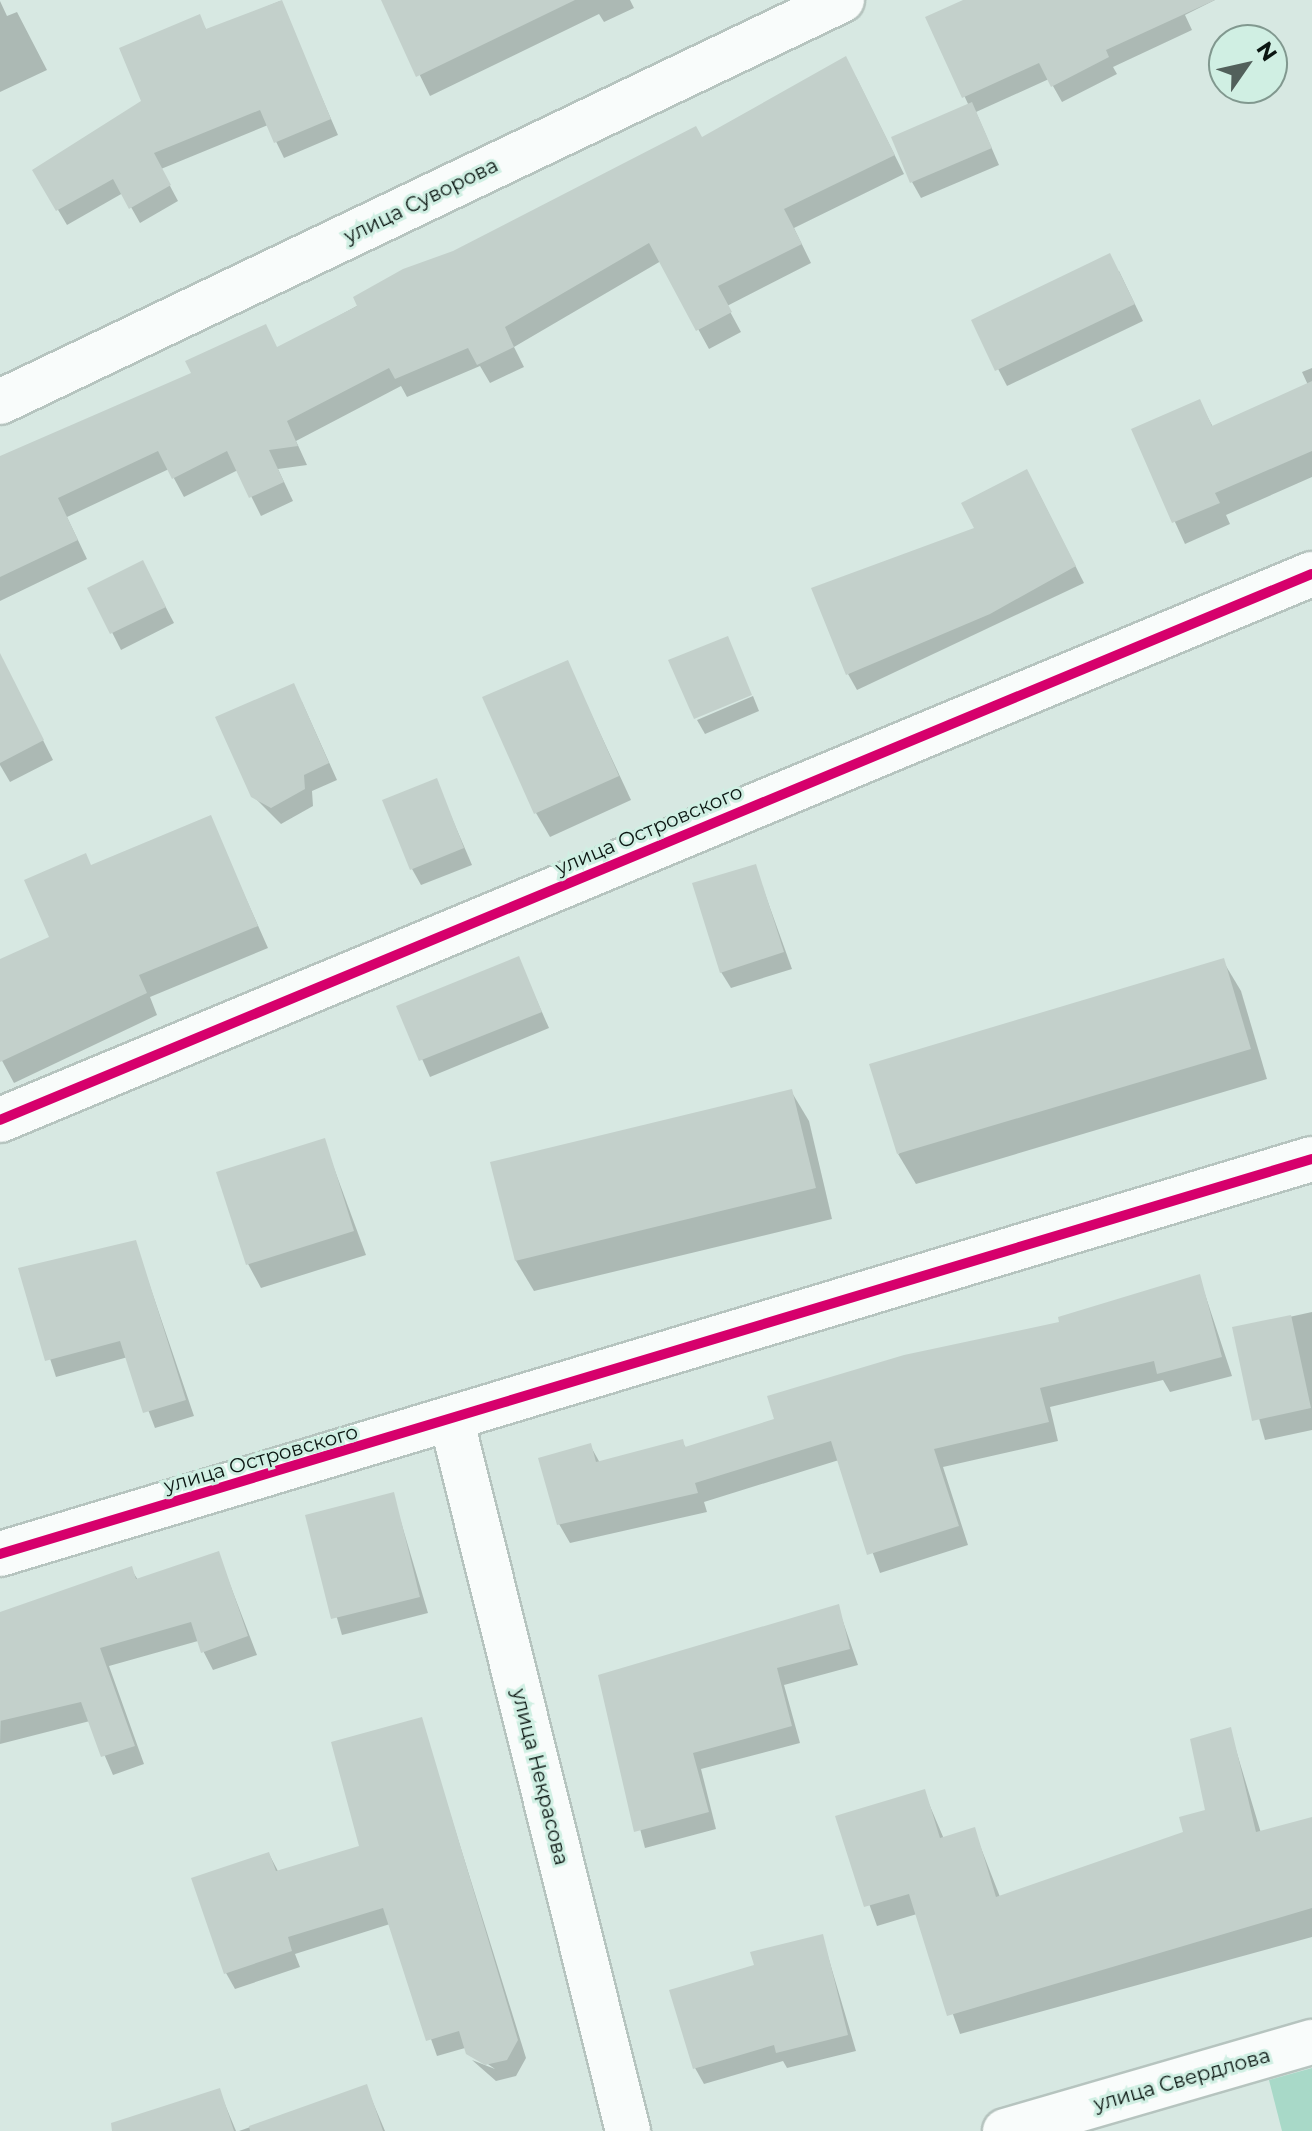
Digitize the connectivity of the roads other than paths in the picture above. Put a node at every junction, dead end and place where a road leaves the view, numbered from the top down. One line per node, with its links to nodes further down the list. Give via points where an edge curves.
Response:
1 (842, 0): 2 (street, улица Суворова)
2 (0, 402)
3 (1312, 574): 4 (street, улица Островского)
4 (0, 1120)
5 (1312, 1159): 6 (street, улица Островского)
6 (452, 1422): 7 (street, улица Островского); 9 (street, улица Некрасова)
7 (0, 1554)
8 (1312, 2042): 10 (street, улица Свердлова)
9 (628, 2131)
10 (1005, 2131)

